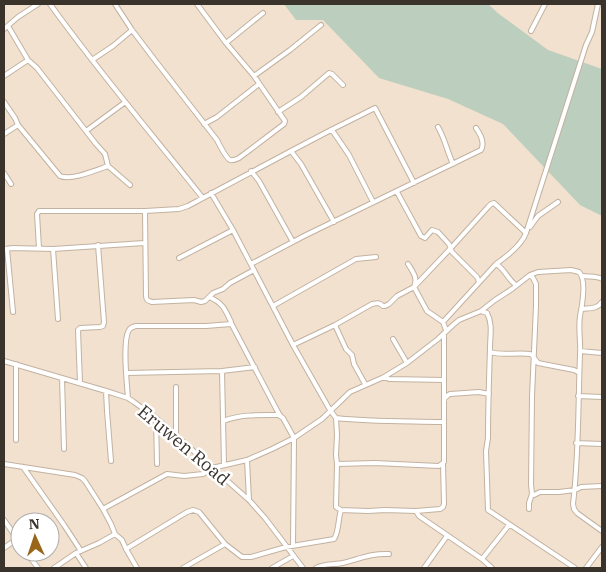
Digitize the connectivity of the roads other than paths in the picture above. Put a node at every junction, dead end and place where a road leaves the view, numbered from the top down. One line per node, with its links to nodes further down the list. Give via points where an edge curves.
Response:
1 (38, 4): 9 (street)
2 (50, 4): 14 (street)
3 (115, 4): 10 (street)
4 (198, 4): 12 (street)
5 (545, 4): 11 (street)
6 (598, 4): 45 (street, via 592,32)
7 (263, 13): 12 (street)
8 (321, 25): 16 (street)
9 (6, 28): 13 (street)
10 (132, 30): 14 (street); 22 (street)
11 (531, 31)
12 (226, 43): 16 (street)
13 (28, 60): 15 (street); 27 (street)
14 (92, 60): 20 (street)
15 (4, 76)
16 (254, 76): 17 (street)
17 (259, 84): 21 (street); 22 (street)
18 (343, 85): 21 (street, via 329,73)
19 (4, 102): 23 (street)
20 (124, 102): 27 (street); 39 (street)
21 (278, 112): 22 (street, via 284,124 234,160 230,160)
22 (204, 124)
23 (18, 125): 28 (street); 31 (street, via 64,178)
24 (438, 127): 30 (street)
25 (476, 128): 30 (street, via 481,135 481,150)
26 (331, 130): 29 (street); 34 (street, via 375,108); 40 (street, via 349,155)
27 (86, 131): 31 (street, via 105,154)
28 (4, 134)
29 (290, 151): 32 (street); 43 (street, via 301,164)
30 (453, 164): 34 (street)
31 (108, 166): 36 (street)
32 (251, 171): 38 (street); 46 (street)
33 (4, 173): 35 (street)
34 (414, 183): 37 (street)
35 (11, 184)
36 (130, 185)
37 (397, 192): 40 (street); 50 (street, via 421,236 425,238 435,230)
38 (211, 193): 39 (street); 44 (street)
39 (202, 197): 42 (street, via 179,209)
40 (373, 202): 43 (street)
41 (558, 202): 45 (street, via 538,216)
42 (145, 211): 47 (street); 49 (street, via 39,211)
43 (334, 222): 46 (street)
44 (233, 230): 54 (street); 55 (street)
45 (526, 233): 50 (street, via 494,203); 57 (street)
46 (293, 242): 55 (street)
47 (144, 243): 48 (street); 66 (street, via 148,302 201,302)
48 (98, 245): 52 (street); 94 (street, via 104,322 100,327 78,330)
49 (39, 248): 51 (street); 52 (street)
50 (451, 248): 62 (street); 64 (street)
51 (5, 249): 72 (street)
52 (53, 249): 73 (street)
53 (376, 257): 69 (street, via 356,259)
54 (179, 258)
55 (252, 264): 58 (street)
56 (408, 264): 64 (street, via 416,278)
57 (496, 264): 62 (street); 63 (street)
58 (254, 270): 65 (street); 69 (street)
59 (530, 275): 60 (street, via 571,270); 63 (street); 83 (street, via 536,284)
60 (583, 276): 61 (street); 70 (street)
61 (602, 279)
62 (479, 282): 74 (street)
63 (516, 285): 71 (street)
64 (414, 287): 74 (street, via 427,311); 76 (street, via 386,306 372,304)
65 (223, 289): 66 (street); 67 (street)
66 (209, 297): 67 (street)
67 (219, 301): 75 (street)
68 (602, 302): 70 (street, via 595,308)
69 (273, 306): 79 (street)
70 (582, 309): 80 (street)
71 (481, 311): 77 (street, via 459,320); 81 (street, via 489,317)
72 (13, 312)
73 (58, 319)
74 (443, 322): 77 (street)
75 (231, 323): 87 (street); 90 (street, via 132,327 126,343)
76 (334, 324): 79 (street); 95 (street)
77 (445, 331): 85 (street); 93 (street)
78 (393, 339): 85 (street)
79 (293, 345): 103 (street)
80 (580, 351): 82 (street); 89 (street)
81 (490, 352): 83 (street, via 527,354); 98 (street)
82 (602, 353)
83 (534, 358): 89 (street, via 538,363); 126 (street)
84 (4, 361): 86 (street, Eruwen Road)
85 (407, 363): 91 (street)
86 (16, 364): 92 (street, Eruwen Road); 111 (street)
87 (255, 367): 88 (street); 104 (street)
88 (222, 371): 90 (street); 107 (street)
89 (576, 371): 99 (street)
90 (126, 373): 101 (street)
91 (384, 377): 93 (street); 95 (street)
92 (62, 378): 94 (street, Eruwen Road); 114 (street)
93 (444, 380): 102 (street)
94 (80, 383): 97 (street, Eruwen Road)
95 (365, 384): 103 (street, via 350,392)
96 (176, 388): 109 (street)
97 (106, 391): 101 (street, Eruwen Road); 116 (street)
98 (489, 394): 102 (street, via 450,394); 132 (street, via 487,508)
99 (578, 396): 100 (street); 112 (street)
100 (602, 397)
101 (128, 398): 105 (street, Eruwen Road)
102 (444, 399): 108 (street)
103 (330, 410): 106 (street); 110 (street)
104 (280, 415): 107 (street, via 242,416); 110 (street)
105 (156, 418): 109 (street, Eruwen Road); 119 (street)
106 (336, 418): 108 (street); 120 (street)
107 (223, 421): 121 (street)
108 (443, 422): 117 (street)
109 (176, 435): 123 (street, Eruwen Road)
110 (294, 438): 115 (street); 137 (street)
111 (16, 440)
112 (576, 443): 113 (street); 125 (street)
113 (602, 444)
114 (64, 449)
115 (247, 460): 121 (street); 127 (street)
116 (111, 462)
117 (443, 463): 120 (street, via 439,466); 131 (street, via 443,507)
118 (4, 464): 122 (street)
119 (157, 464)
120 (338, 464): 130 (street, via 336,507)
121 (224, 465): 123 (street)
122 (23, 467): 128 (street, via 82,478); 141 (street, via 64,525)
123 (212, 468): 127 (street, Eruwen Road); 128 (street, via 203,474 168,474)
124 (602, 486): 125 (street)
125 (575, 490): 126 (street); 133 (street, via 574,509)
126 (532, 494): 129 (street)
127 (249, 500): 138 (street, Eruwen Road)
128 (103, 509): 134 (street)
129 (530, 509)
130 (341, 510): 131 (street); 137 (street, via 334,539)
131 (416, 511): 135 (street)
132 (509, 525): 144 (street); 154 (street)
133 (602, 531)
134 (115, 534): 140 (street); 141 (street)
135 (447, 536): 144 (street); 152 (street)
136 (225, 544): 138 (street, via 246,558); 140 (street, via 193,510); 148 (street)
137 (293, 546): 138 (street)
138 (286, 547): 143 (street, Eruwen Road)
139 (602, 547): 155 (street)
140 (126, 549): 147 (street)
141 (78, 552): 145 (street); 146 (street)
142 (389, 554): 151 (street, via 370,555)
143 (293, 556): 149 (street); 150 (street, Eruwen Road)
144 (482, 559): 153 (street)
145 (54, 568)
146 (86, 568)
147 (137, 568)
148 (183, 568)
149 (272, 568)
150 (303, 568)
151 (316, 568)
152 (424, 568)
153 (492, 568)
154 (575, 568)
155 (586, 568)

